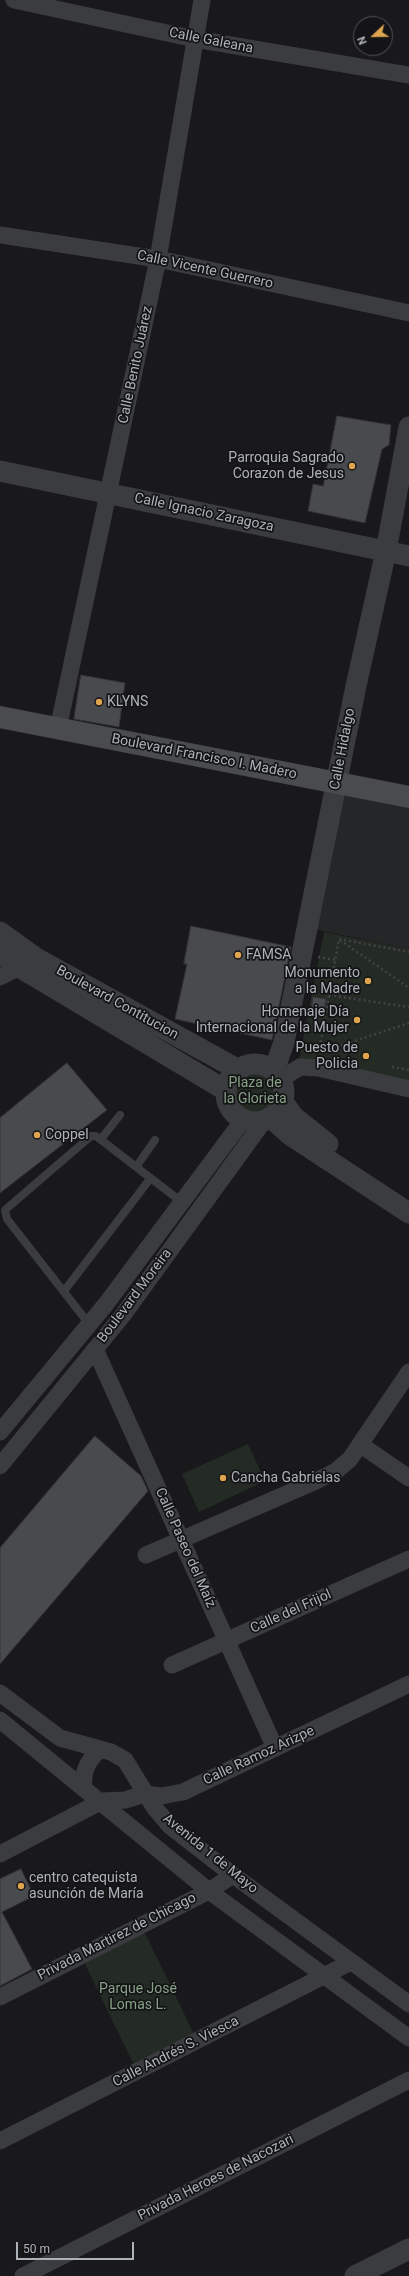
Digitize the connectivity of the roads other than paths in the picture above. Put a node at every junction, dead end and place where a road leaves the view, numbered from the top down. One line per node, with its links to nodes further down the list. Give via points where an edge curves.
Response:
1 (14, 0): 3 (street, Calle Galeana)
2 (202, 0): 3 (street, Calle Benito Juárez)
3 (195, 39): 4 (street, Calle Galeana); 6 (street, Calle Benito Juárez)
4 (409, 75)
5 (0, 235): 6 (street, Calle Vicente Guerrero)
6 (158, 259): 7 (street, Calle Vicente Guerrero); 10 (street, Calle Benito Juárez)
7 (409, 313)
8 (409, 428): 11 (street, Calle Hidalgo)
9 (0, 471): 10 (street, Calle Ignacio Zaragoza)
10 (109, 493): 11 (street, Calle Ignacio Zaragoza); 14 (street, Calle Benito Juárez)
11 (386, 551): 12 (street, Calle Ignacio Zaragoza); 15 (street, Calle Hidalgo)
12 (409, 556)
13 (0, 717): 14 (main road, Boulevard Francisco I. Madero)
14 (58, 728): 15 (main road, Boulevard Francisco I. Madero)
15 (336, 783): 16 (main road, Boulevard Francisco I. Madero); 22 (street, Calle Hidalgo)
16 (409, 797)
17 (0, 932): 19 (street, Boulevard Contitucion)
18 (0, 953): 19 (street, Boulevard Contitucion)
19 (28, 962): 20 (street); 21 (street, Boulevard Contitucion); 24 (street, Boulevard Contitucion)
20 (0, 978)
21 (237, 1069): 22 (street, via 246,1064 256,1063 266,1065); 24 (street, via 229,1078)
22 (278, 1075): 23 (street, via 300,1067 318,1068); 25 (street, via 284,1090)
23 (409, 1089)
24 (225, 1090): 27 (street, via 227,1103 233,1113)
25 (273, 1114): 27 (street, via 253,1123); 32 (street, via 294,1117); 34 (street, via 290,1135); 37 (street, Boulevard Moreira)
26 (120, 1115): 28 (lane)
27 (243, 1120): 33 (street, Boulevard Moreira)
28 (100, 1139): 30 (lane); 35 (lane, via 91,1136 5,1210 7,1219)
29 (155, 1140): 30 (lane)
30 (136, 1167): 31 (lane)
31 (150, 1179): 33 (lane); 35 (lane)
32 (409, 1197)
33 (183, 1203): 36 (street, Boulevard Moreira)
34 (409, 1213)
35 (64, 1291): 38 (lane)
36 (106, 1304): 37 (street); 38 (street, Boulevard Moreira)
37 (123, 1314): 39 (street, Boulevard Moreira)
38 (89, 1324): 41 (street, Boulevard Moreira)
39 (95, 1349): 42 (street, Boulevard Moreira); 46 (street, Calle Paseo del Maíz)
40 (409, 1372): 43 (street)
41 (0, 1432)
42 (6, 1445): 44 (street, Boulevard Moreira)
43 (361, 1445): 45 (street); 46 (street, via 336,1471)
44 (0, 1466)
45 (409, 1478)
46 (181, 1539): 47 (street); 49 (street, Calle Paseo del Maíz)
47 (146, 1555)
48 (409, 1559): 49 (street, Calle del Frijol)
49 (226, 1640): 50 (street, Calle del Frijol); 54 (street, Calle Paseo del Maíz)
50 (172, 1665)
51 (409, 1684): 54 (street, Calle Ramoz Arizpe)
52 (1, 1695): 55 (street, Avenida 1 de Mayo, via 60,1738)
53 (0, 1720): 56 (street, Avenida 1 de Mayo)
54 (275, 1748): 57 (street, Calle Ramoz Arizpe, via 183,1792 161,1796)
55 (99, 1750): 56 (street, via 86,1765); 57 (street, Avenida 1 de Mayo, via 111,1752 125,1760)
56 (84, 1787): 58 (street, Avenida 1 de Mayo)
57 (145, 1794): 58 (street, Calle Ramoz Arizpe, via 125,1800); 60 (street, Avenida 1 de Mayo, via 170,1826)
58 (102, 1802): 59 (street); 61 (street, Avenida 1 de Mayo)
59 (0, 1854)
60 (233, 1875): 61 (street, Privada Martirez de Chicago); 62 (street, Avenida 1 de Mayo)
61 (209, 1891): 63 (street, Avenida 1 de Mayo); 64 (street, Privada Martirez de Chicago)
62 (352, 1962): 63 (street, Calle Andrés S. Viesca); 65 (street, Avenida 1 de Mayo)
63 (324, 1976): 66 (street, Avenida 1 de Mayo); 68 (street, Calle Andrés S. Viesca)
64 (0, 1997)
65 (409, 2004)
66 (409, 2038)
67 (409, 2080): 70 (street, Privada Heroes de Nacozari)
68 (0, 2141)
69 (409, 2249): 71 (street)
70 (23, 2276)
71 (355, 2276)

